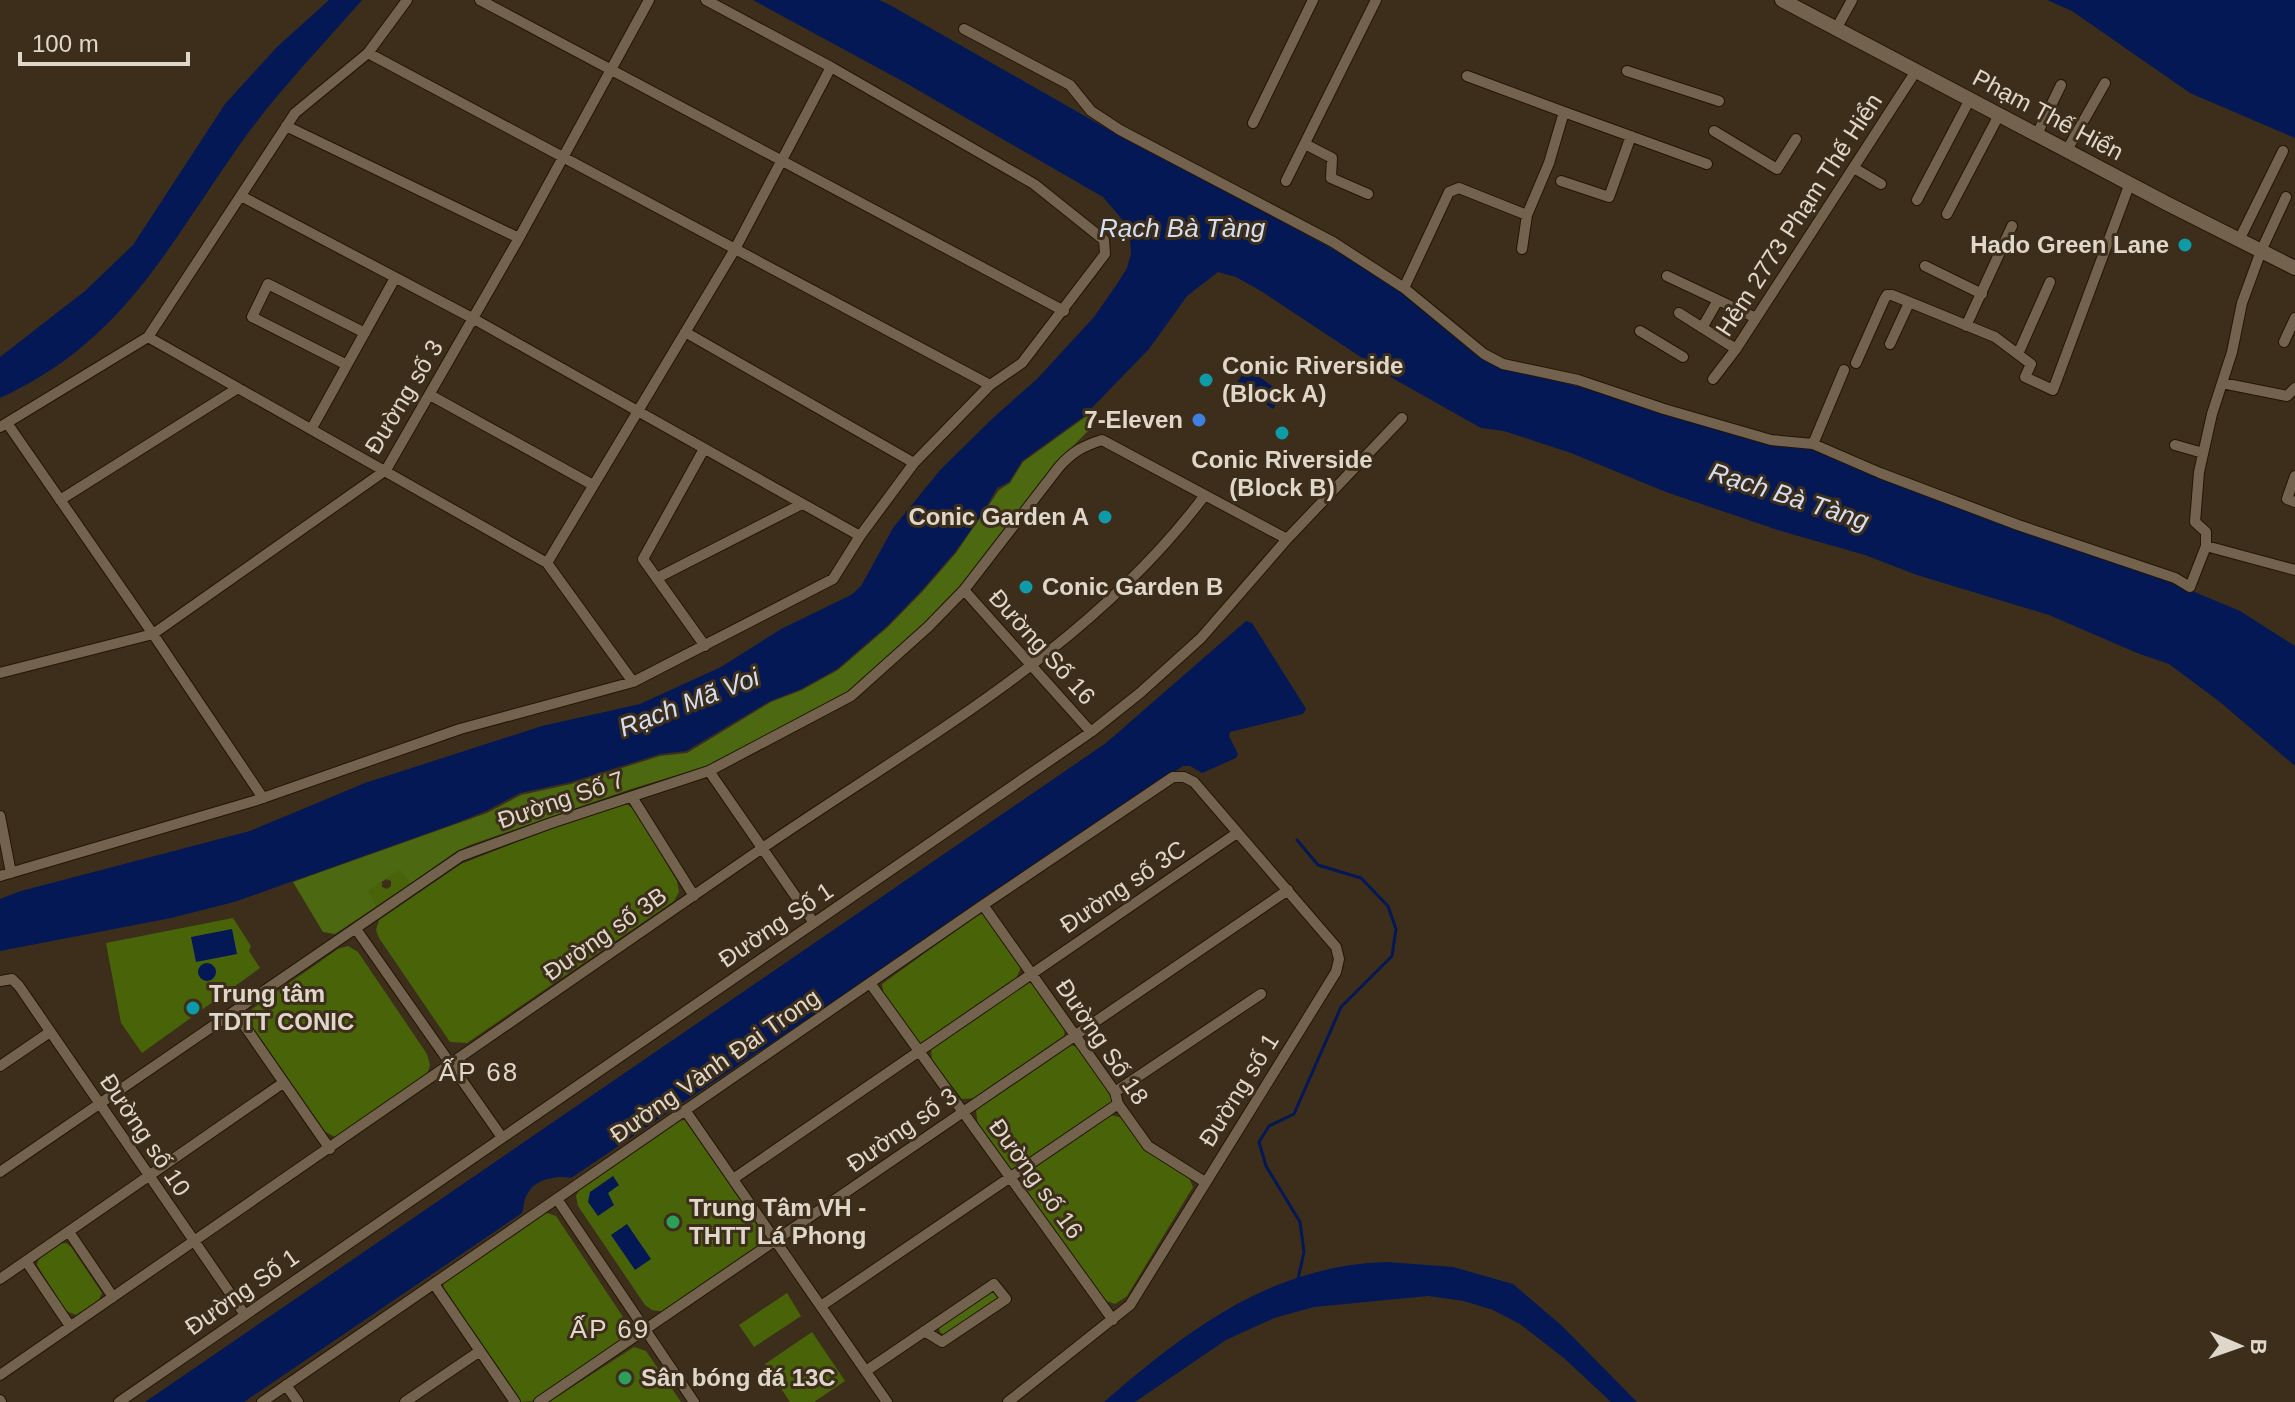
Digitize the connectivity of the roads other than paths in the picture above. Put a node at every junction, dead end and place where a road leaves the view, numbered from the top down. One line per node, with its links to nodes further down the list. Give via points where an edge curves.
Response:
1 (407, 0): 11 (street)
2 (480, 0): 12 (street)
3 (649, 0): 12 (street, Đường số 3)
4 (706, 0): 13 (street)
5 (1313, 0): 23 (street)
6 (1376, 0): 29 (street)
7 (1782, 0): 10 (main road, Phạm Thế Hiển)
8 (1852, 0): 10 (street)
9 (964, 29): 57 (street, via 1070,85 1091,111 1120,130 1333,242)
10 (1836, 29): 15 (main road, Phạm Thế Hiển)
11 (368, 53): 24 (street); 32 (street)
12 (610, 67): 32 (street, Đường số 3); 33 (street)
13 (831, 67): 33 (street); 61 (street, via 1034,184 1104,240 1105,254)
14 (1627, 71): 20 (street)
15 (1916, 71): 19 (main road, Phạm Thế Hiển); 35 (street, Hẻm 2773 Phạm Thế Hiển)
16 (1467, 76): 21 (street)
17 (2105, 83): 30 (street)
18 (2061, 85): 26 (street)
19 (1970, 99): 22 (main road, Phạm Thế Hiển); 43 (street)
20 (1719, 101)
21 (1564, 112): 27 (street); 45 (street)
22 (1999, 115): 26 (main road, Phạm Thế Hiển); 44 (street)
23 (1253, 123)
24 (286, 126): 41 (street); 47 (street)
25 (1714, 131): 28 (street, via 1777,169)
26 (2037, 134): 30 (main road, Phạm Thế Hiển)
27 (1631, 136): 34 (street); 37 (street, via 1609,197)
28 (1796, 139)
29 (1305, 144): 36 (street); 40 (street, via 1332,158 1331,178)
30 (2067, 150): 38 (main road, Phạm Thế Hiển)
31 (2283, 151): 48 (street)
32 (563, 158): 47 (street, Đường số 3); 49 (street)
33 (783, 159): 49 (street); 61 (street)
34 (1707, 164)
35 (1854, 168): 39 (street); 63 (street, Hẻm 2773 Phạm Thế Hiển)
36 (1286, 181)
37 (1561, 181)
38 (2130, 183): 48 (main road, Phạm Thế Hiển); 75 (street, via 2053,390 2025,377 2031,364)
39 (1881, 184)
40 (1368, 194)
41 (241, 196): 55 (street); 71 (street)
42 (2286, 197): 51 (street)
43 (1917, 200)
44 (1947, 214)
45 (1527, 215): 50 (street); 57 (street, via 1459,188 1449,192)
46 (2012, 226): 58 (street)
47 (519, 238): 65 (street, Đường số 3)
48 (2239, 240): 51 (main road, Phạm Thế Hiển)
49 (735, 249): 69 (street); 82 (street)
50 (1522, 249)
51 (2261, 251): 53 (main road, Phạm Thế Hiển); 81 (street)
52 (1925, 266): 58 (street)
53 (2295, 268)
54 (1667, 276): 59 (street)
55 (395, 278): 65 (street); 70 (street)
56 (2050, 282): 75 (street)
57 (1404, 288): 90 (street, via 1503,364 1578,380 1771,440)
58 (1982, 294): 66 (street)
59 (1718, 300): 63 (street); 67 (street)
60 (1909, 303): 66 (street); 73 (street); 77 (street, via 1887,295)
61 (1064, 311): 82 (street, via 1022,363)
62 (1679, 313): 67 (street)
63 (1756, 318): 74 (street, Hẻm 2773 Phạm Thế Hiển)
64 (2295, 318): 72 (street)
65 (474, 319): 85 (street, Đường số 3); 86 (street)
66 (1966, 326): 75 (street, via 1995,337)
67 (1702, 328): 74 (street)
68 (1640, 331): 76 (street)
69 (685, 332): 86 (street); 94 (street)
70 (365, 333): 78 (street); 78 (street, via 268,284 252,317)
71 (148, 337): 83 (street); 88 (street)
72 (2284, 342)
73 (1890, 344)
74 (1736, 349): 80 (street, Hẻm 2773 Phạm Thế Hiển)
75 (2018, 354)
76 (1683, 357)
77 (1856, 363)
78 (347, 365): 89 (street)
79 (1844, 370): 90 (street)
80 (1713, 379)
81 (2222, 383): 84 (street, via 2287,396); 93 (street)
82 (990, 385): 94 (street)
83 (238, 388): 89 (street); 99 (street)
84 (2295, 388)
85 (430, 395): 95 (street, Đường số 3); 97 (street)
86 (637, 411): 92 (street); 97 (street)
87 (1402, 418): 103 (street, Đường Số 1)
88 (4, 425): 99 (street)
89 (312, 428): 95 (street)
90 (1813, 444): 104 (street, via 2190,587)
91 (2175, 445): 93 (street)
92 (704, 449): 101 (street); 107 (street, via 643,559)
93 (2203, 453): 104 (street, via 2195,522 2206,532)
94 (914, 463): 102 (street)
95 (386, 470): 105 (street); 109 (street, Đường số 3)
96 (2295, 476): 100 (street, via 2287,499)
97 (593, 485): 105 (street)
98 (1205, 495): 103 (street); 108 (street, Đường Số 7, via 1102,440 1083,446 1072,452); 111 (street, Đường số 3B, via 1114,598)
99 (60, 500): 109 (street)
100 (2295, 502)
101 (802, 504): 102 (street); 107 (street)
102 (860, 536): 110 (street, via 833,579)
103 (1287, 539): 114 (street, Đường Số 1, via 1201,638)
104 (2206, 546): 106 (street)
105 (547, 563): 113 (street)
106 (2295, 570)
107 (657, 578): 110 (street)
108 (964, 590): 111 (street, Đường Số 16); 115 (street, Đường Số 7, via 851,696)
109 (153, 634): 112 (street, Đường số 3); 118 (street)
110 (705, 646): 113 (street)
111 (1033, 665): 114 (street, Đường Số 16); 121 (street, Đường số 3B)
112 (0, 673)
113 (633, 682): 118 (street, via 460,729)
114 (1091, 732): 126 (street, Đường Số 1)
115 (709, 771): 117 (street, Đường Số 7); 121 (street)
116 (1194, 782): 120 (street, Đường số 1); 125 (street, Đường Vành Đai Trong, via 1173,777)
117 (632, 797): 124 (street); 127 (street, Đường Số 7, via 461,856)
118 (263, 798): 122 (street)
119 (0, 816): 122 (street)
120 (1237, 833): 123 (street, Đường số 1); 128 (street, Đường số 3C)
121 (762, 849): 124 (street, Đường số 3B); 126 (street)
122 (5, 875)
123 (1288, 890): 134 (street, Đường số 3); 150 (street, Đường số 1, via 1336,947 1336,972)
124 (694, 896): 136 (street, Đường số 3B)
125 (983, 905): 128 (street, Đường Số 18); 130 (street, Đường Vành Đai Trong)
126 (814, 923): 144 (street, Đường Số 1)
127 (356, 929): 132 (street, Đường Số 7); 136 (street)
128 (1032, 974): 134 (street, Đường Số 18); 135 (street)
129 (6, 980): 133 (street, Đường số 10, via 19,986)
130 (870, 983): 135 (street, Đường số 16); 142 (street, Đường Vành Đai Trong)
131 (1261, 994): 139 (street)
132 (235, 1012): 138 (street); 140 (street, Đường Số 7)
133 (50, 1032): 137 (street); 140 (street, Đường số 10)
134 (1075, 1036): 139 (street, Đường Số 18); 143 (street, Đường số 3)
135 (919, 1051): 143 (street, Đường số 16); 148 (street)
136 (450, 1065): 144 (street); 145 (street, Đường số 3B)
137 (0, 1066)
138 (283, 1083): 145 (street); 147 (street)
139 (1115, 1092): 141 (street, Đường Số 18)
140 (100, 1103): 146 (street, Đường Số 7); 147 (street, Đường số 10)
141 (1118, 1104): 149 (street); 150 (street, Đường Số 18, via 1148,1146)
142 (685, 1110): 148 (street); 151 (street, Đường Vành Đai Trong)
143 (963, 1112): 149 (street, Đường số 16); 153 (street, Đường số 3)
144 (501, 1136): 160 (street, Đường Số 1)
145 (330, 1149): 154 (street, Đường số 3B)
146 (0, 1172)
147 (149, 1176): 152 (street); 154 (street, Đường số 10)
148 (733, 1179): 153 (street)
149 (1011, 1179): 159 (street); 161 (street, Đường số 16)
150 (1205, 1182): 161 (street, Đường số 1, via 1130,1305)
151 (557, 1199): 157 (street, Đường Vành Đai Trong); 163 (street)
152 (69, 1232): 155 (street); 158 (street)
153 (776, 1241): 159 (street); 163 (street, Đường số 3)
154 (194, 1242): 158 (street, Đường số 3B); 160 (street, Đường số 10)
155 (26, 1261): 156 (street); 162 (street)
156 (0, 1279)
157 (434, 1284): 165 (street); 168 (street, Đường Vành Đai Trong)
158 (113, 1297): 162 (street, Đường số 3B)
159 (821, 1306): 166 (street)
160 (245, 1315): 169 (street, Đường Số 1)
161 (1113, 1320): 177 (street, Đường số 1)
162 (70, 1326): 167 (street, Đường số 3B)
163 (646, 1329): 174 (street, Đường số 3); 175 (street)
164 (924, 1331): 164 (street, via 994,1284 1006,1299 942,1342); 166 (street)
165 (480, 1351): 172 (street); 173 (street)
166 (866, 1371): 176 (street)
167 (0, 1375)
168 (286, 1385): 170 (street, Đường Vành Đai Trong); 171 (street)
169 (119, 1402)
170 (262, 1402)
171 (298, 1402)
172 (405, 1402)
173 (515, 1402)
174 (539, 1402)
175 (694, 1402)
176 (887, 1402)
177 (1008, 1402)

